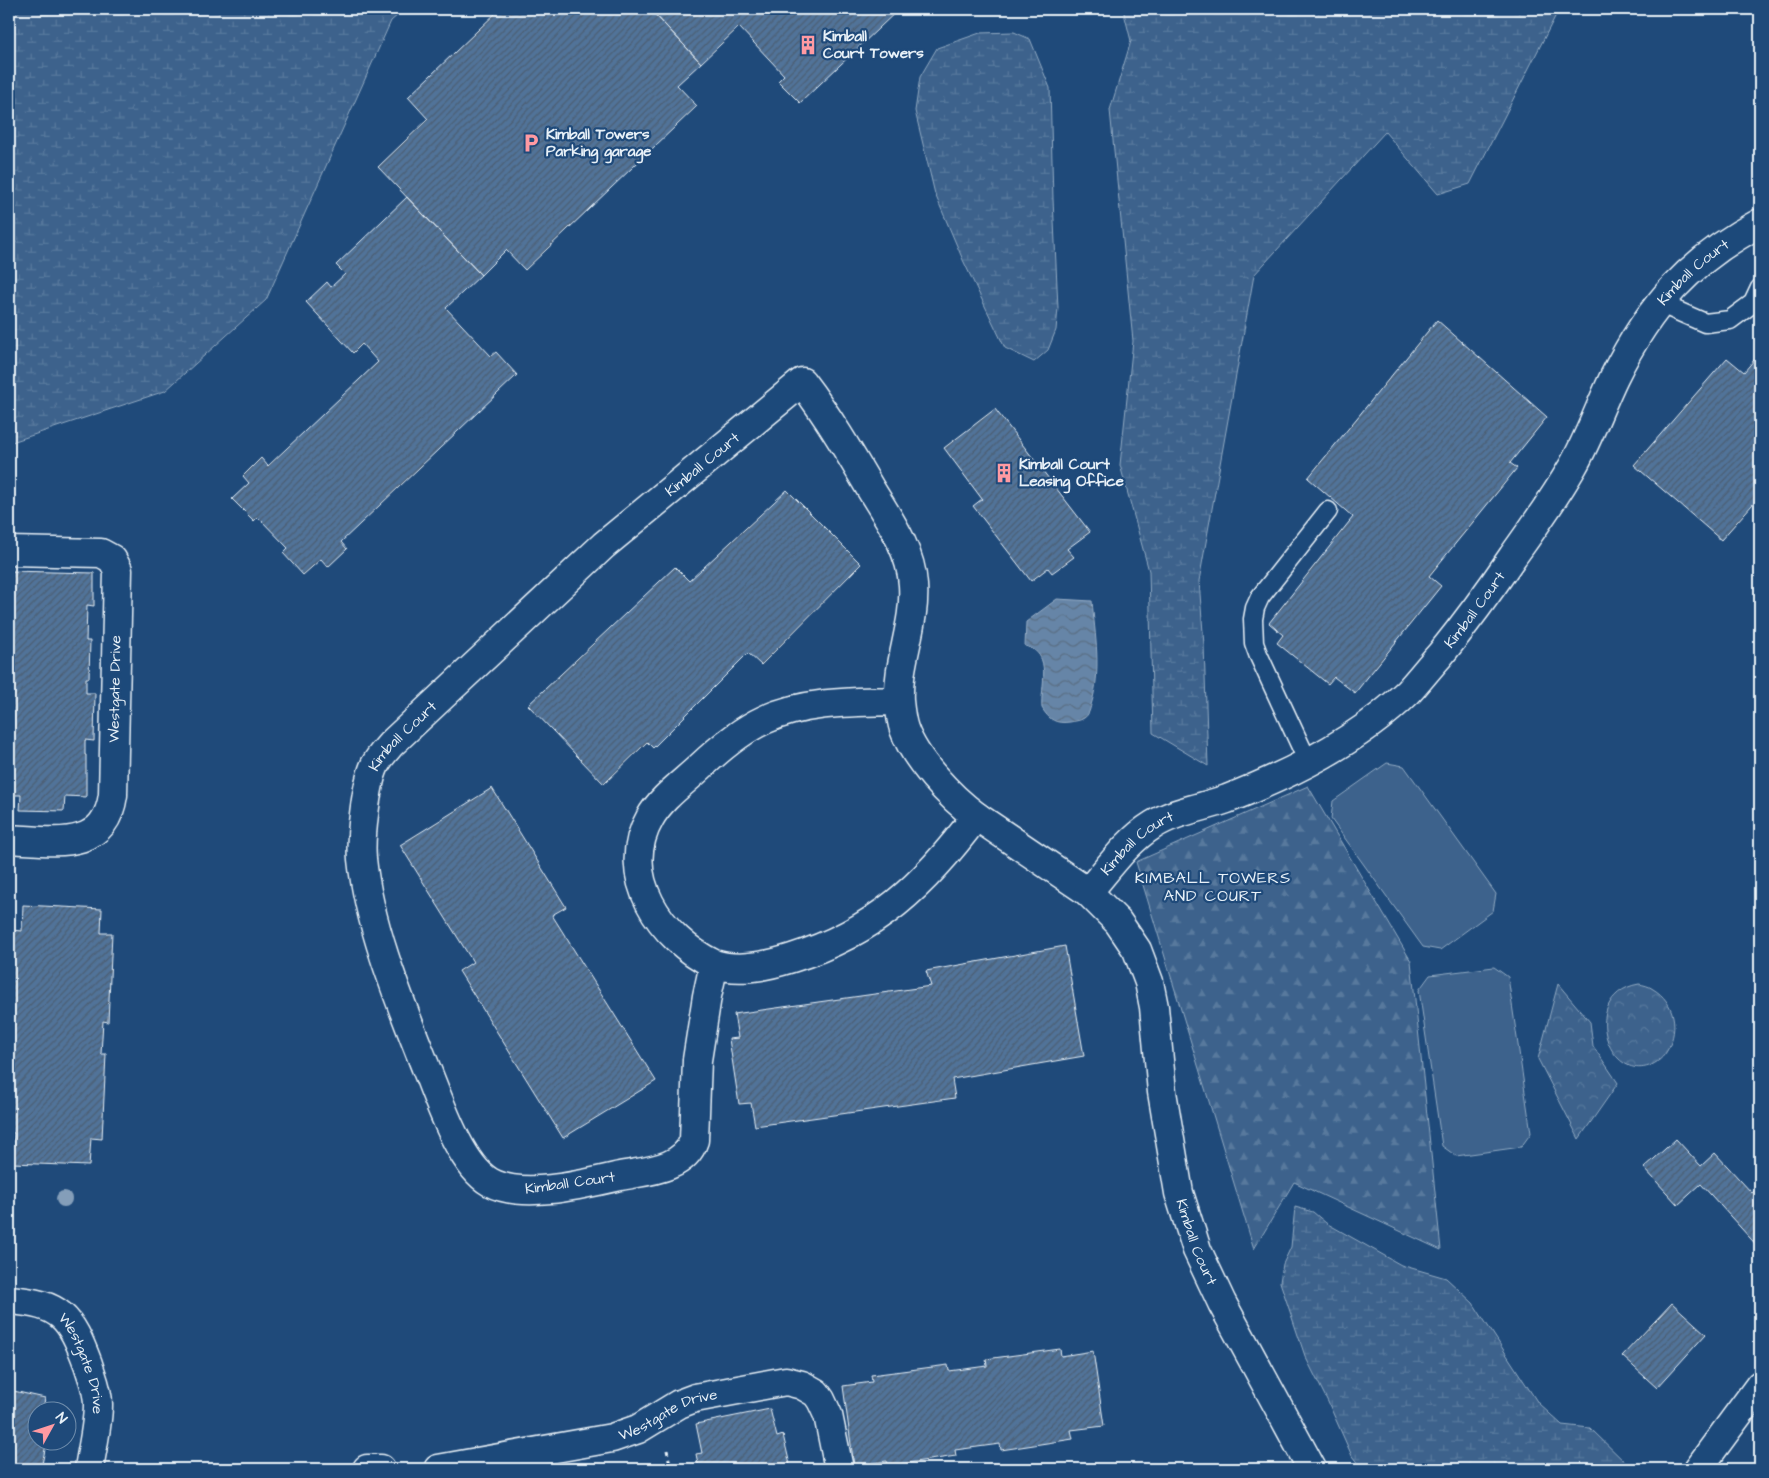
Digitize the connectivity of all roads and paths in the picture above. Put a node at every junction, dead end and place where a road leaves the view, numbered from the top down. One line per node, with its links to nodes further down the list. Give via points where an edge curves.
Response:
1 (1760, 225): 3 (street, Kimball Court, via 1725,243 1701,261)
2 (1760, 288): 3 (lane, via 1753,303 1730,320 1705,323)
3 (1659, 303): 7 (street, Kimball Court, via 1627,352 1574,464 1487,594 1400,700)
4 (1328, 512): 7 (lane, via 1264,592 1253,619 1258,654)
5 (9, 551): 9 (street, Westgate Drive, via 101,553 114,562 118,574 113,795 109,813 98,829 81,839)
6 (899, 702): 8 (street, Kimball Court, via 905,730 927,768 962,806); 11 (street, via 804,708 764,720 719,750 653,812 639,850 639,876 644,891 651,907 669,929 690,949); 11 (street, Kimball Court, via 899,679 909,634 913,592 910,564 896,533 836,431 802,382 578,568 391,744 377,762 371,776 362,857 377,927 414,1038 445,1116 472,1166 488,1182 516,1190 551,1189 662,1167 683,1157 695,1133 698,1060 706,996)
7 (1308, 762): 10 (street, Kimball Court, via 1258,786 1156,823 1131,844)
8 (976, 816): 10 (street, Kimball Court); 11 (street, via 918,885 869,924 812,952 780,962 745,968)
9 (9, 839)
10 (1088, 892): 19 (street, Kimball Court, via 1125,930 1148,982 1154,1007 1168,1135 1179,1193 1197,1250 1222,1303)
11 (714, 964)
12 (9, 1300): 14 (street, Westgate Drive, via 36,1302 52,1309 76,1333 98,1397)
13 (1760, 1385): 20 (street)
14 (89, 1469)
15 (367, 1469): 16 (street)
16 (381, 1469)
17 (438, 1469): 18 (street, Westgate Drive, via 621,1436 695,1398 786,1381 809,1388 821,1400 828,1415)
18 (839, 1469)
19 (1312, 1469)
20 (1698, 1469)

